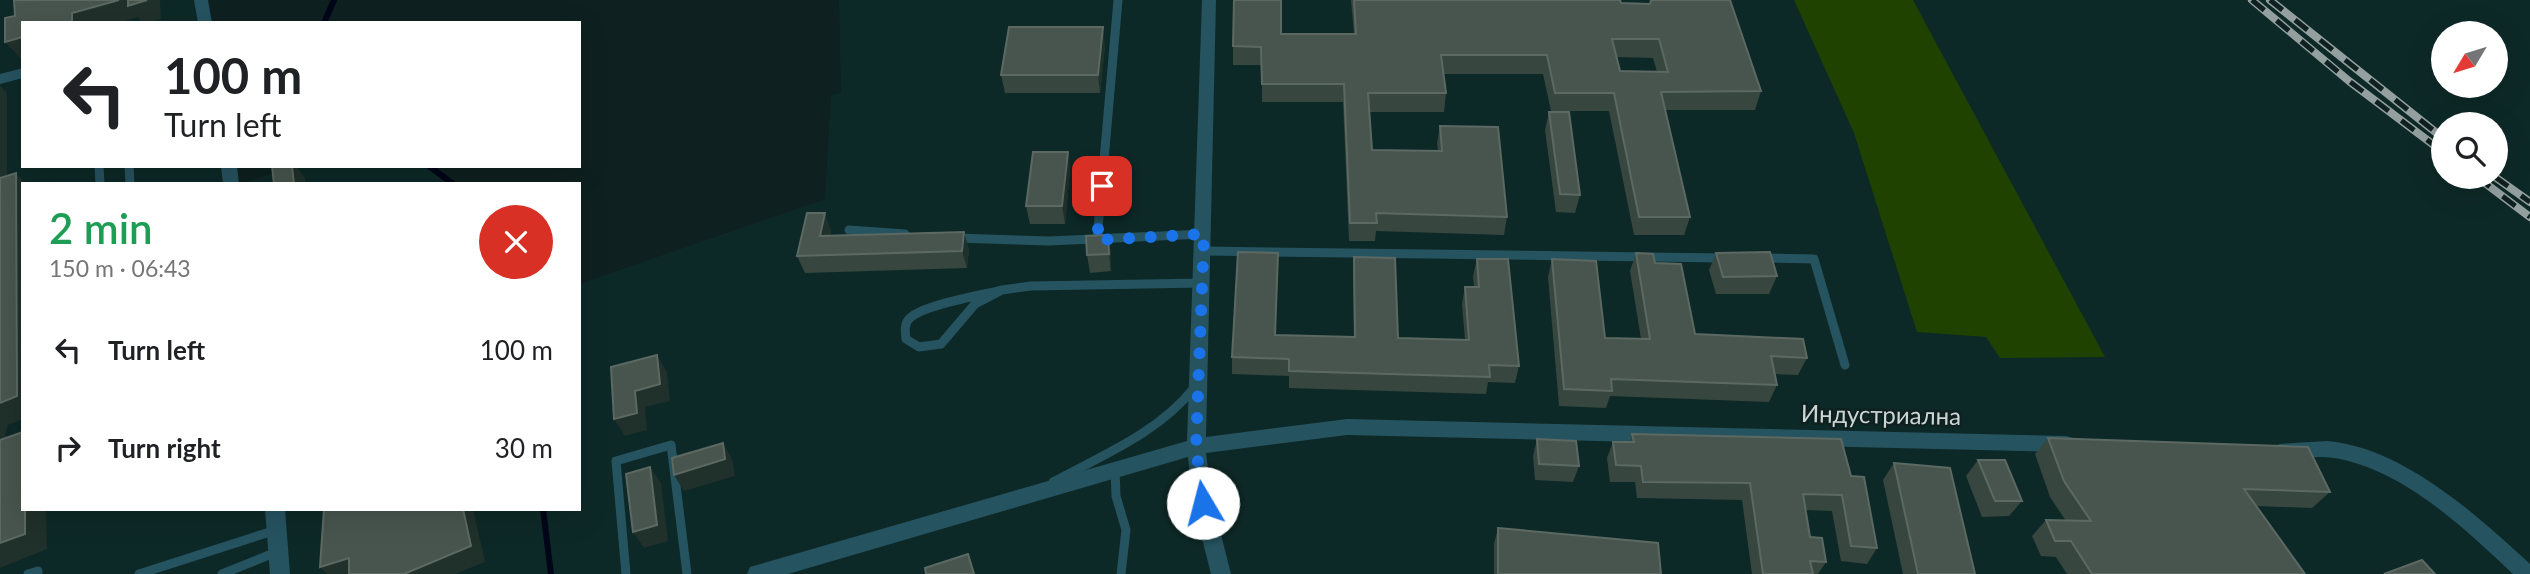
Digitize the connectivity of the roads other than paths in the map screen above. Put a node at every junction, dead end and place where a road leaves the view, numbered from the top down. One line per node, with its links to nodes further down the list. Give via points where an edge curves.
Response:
1 (201, 0): 4 (street)
2 (1118, 0): 10 (lane)
3 (1209, 0): 11 (street)
4 (201, 21)
5 (21, 74): 6 (street)
6 (0, 79)
7 (849, 230): 8 (lane)
8 (917, 235)
9 (944, 237): 10 (lane)
10 (1097, 240): 11 (lane)
11 (1204, 242): 12 (lane); 14 (street)
12 (1731, 258)
13 (1744, 258): 16 (lane, via 1814,259)
14 (1202, 283): 15 (lane); 17 (street)
15 (1002, 290): 15 (lane, via 915,313 905,324 906,339 919,347 941,344 975,304)
16 (1845, 365)
17 (1198, 381): 19 (street); 22 (lane, via 1185,402 1151,428)
18 (2081, 444): 19 (street, Индустриална, via 1347,427)
19 (1196, 446): 21 (street, Индустриална); 34 (street, via 1203,503)
20 (2272, 449): 35 (street, via 2340,451 2381,467 2430,493 2481,531)
21 (1115, 467): 22 (street, Индустриална); 33 (lane, via 1116,496 1126,530)
22 (1038, 490): 32 (street, Индустриална)
23 (276, 519): 24 (street); 27 (lane)
24 (280, 551): 28 (lane); 29 (street)
25 (28, 574): 26 (lane, via 38,570)
26 (38, 574)
27 (139, 574)
28 (222, 574)
29 (280, 574)
30 (626, 574): 31 (lane, via 616,461 671,445)
31 (687, 574)
32 (757, 574)
33 (1121, 574)
34 (1221, 574)
35 (2527, 574)

